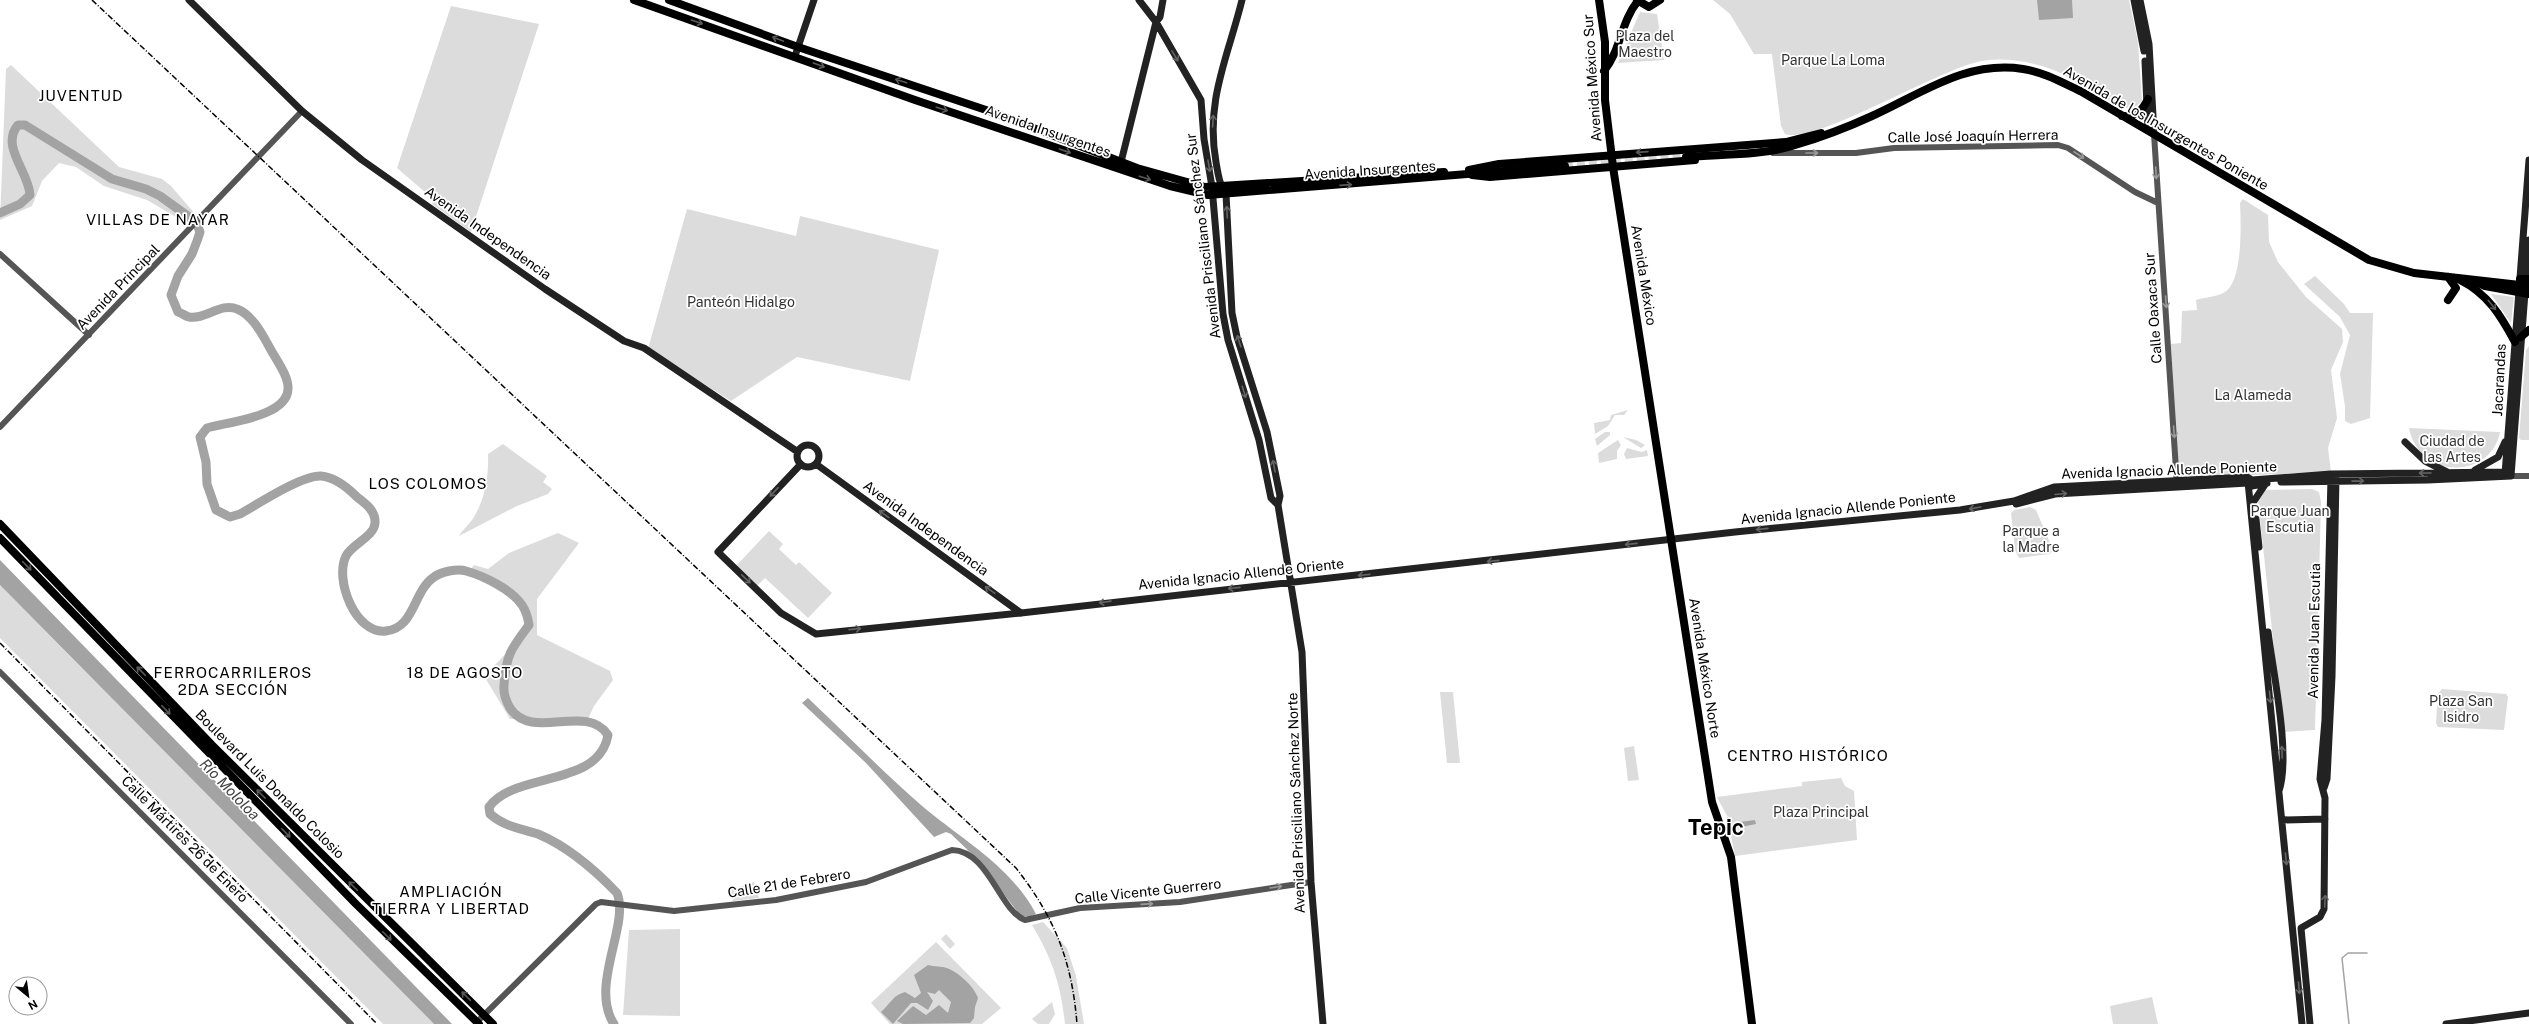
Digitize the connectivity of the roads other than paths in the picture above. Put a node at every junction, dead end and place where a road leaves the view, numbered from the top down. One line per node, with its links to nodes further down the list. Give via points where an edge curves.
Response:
1 (189, 0): 23 (main road, Avenida Independencia)
2 (634, 0): 14 (main road, Avenida Insurgentes)
3 (665, 0): 14 (main road)
4 (669, 0): 15 (main road, Avenida Insurgentes)
5 (814, 0): 19 (main road)
6 (1139, 0): 16 (main road)
7 (1164, 0): 16 (main road, via 1160,17)
8 (1242, 0): 38 (main road, Avenida Prisciliano Sánchez Sur, one-way to 8, via 1212,138 1214,99)
9 (1599, 0): 18 (main road, Avenida México Sur)
10 (1660, 0): 13 (main road, via 1649,7)
11 (2134, 0): 22 (main road, via 2144,45)
12 (2140, 0): 26 (main road, via 2149,44)
13 (1637, 1): 17 (main road)
14 (662, 10): 15 (main road, via 672,6 718,22); 20 (main road, Avenida Insurgentes, one-way to 20)
15 (724, 19): 19 (main road, Avenida Insurgentes, one-way to 15)
16 (1156, 22): 32 (main road); 38 (main road, Avenida Prisciliano Sánchez Sur, one-way to 38, via 1201,100 1204,139)
17 (1621, 37): 18 (main road, via 1613,46); 21 (main road, via 1612,60)
18 (1604, 39): 21 (main road, Avenida México Sur)
19 (798, 47): 20 (main road); 32 (main road, Avenida Insurgentes, one-way to 19, via 992,112)
20 (794, 56): 35 (main road, Avenida Insurgentes, one-way to 35)
21 (1604, 71): 29 (main road, Avenida México Sur, via 1604,100)
22 (2148, 99): 24 (main road, via 2140,112); 26 (main road)
23 (302, 111): 46 (street, Avenida Principal); 51 (main road, Avenida Independencia, via 362,160 545,289 624,341 644,348)
24 (2121, 116): 25 (main road, Avenida de los Insurgentes Poniente, via 2055,79 2023,69 1997,67 1960,74); 26 (main road, Avenida de los Insurgentes Poniente)
25 (1850, 124): 27 (main road, Avenida de los Insurgentes Poniente, via 1796,140); 27 (main road, Avenida de los Insurgentes Poniente, via 1789,147 1764,151)
26 (2151, 132): 39 (street, Calle Oaxaca Sur, one-way to 39); 42 (main road, Avenida de los Insurgentes Poniente, via 2369,260 2414,273)
27 (1684, 153): 29 (main road, Avenida Insurgentes, one-way to 29)
28 (1774, 153): 34 (main road); 39 (street, Calle José Joaquín Herrera, one-way to 39, via 1856,153 1894,148 2058,145 2068,148 2135,192)
29 (1611, 154): 30 (main road, Avenida Insurgentes); 34 (main road, Avenida México)
30 (1574, 157): 36 (main road, via 1580,164); 37 (main road, Avenida Insurgentes, via 1484,165)
31 (2529, 160): 43 (main road)
32 (1122, 161): 35 (main road); 38 (main road, Avenida Insurgentes, via 1173,179)
33 (1565, 164): 37 (main road, Avenida Insurgentes)
34 (1613, 167): 36 (main road, Avenida Insurgentes); 52 (main road, Avenida México, via 1634,292)
35 (1119, 170): 38 (main road, Avenida Insurgentes, one-way to 38, via 1170,186)
36 (1573, 170): 37 (main road, Avenida Insurgentes, via 1483,177)
37 (1469, 172): 38 (main road, Avenida Insurgentes)
38 (1218, 190): 66 (main road, Avenida Prisciliano Sánchez Sur, one-way to 38, via 1280,496 1267,432 1232,313); 66 (main road, Avenida Prisciliano Sánchez Sur, one-way to 66, via 1223,314 1228,340 1259,440 1271,498)
39 (2158, 203): 62 (street, Calle Oaxaca Sur, one-way to 62)
40 (2529, 240): 43 (main road)
41 (0, 254): 46 (street)
42 (2448, 277): 43 (main road); 44 (main road, via 2456,288); 47 (main road, one-way to 47, via 2468,284 2485,297)
43 (2524, 286): 47 (main road, Jacarandas)
44 (2448, 300)
45 (2529, 330): 47 (main road)
46 (88, 335): 49 (street, Avenida Principal)
47 (2518, 339): 48 (main road, Jacarandas); 57 (main road, Jacarandas)
48 (2510, 423): 55 (main road, via 2504,449 2498,458 2481,468); 57 (main road, Jacarandas)
49 (0, 427)
50 (2405, 442): 56 (main road, via 2425,461)
51 (798, 452): 53 (main road); 54 (main road, via 806,445 815,447 819,456)
52 (1657, 457): 69 (main road, Avenida México Norte)
53 (801, 464): 54 (main road); 71 (main road, Avenida Ignacio Allende Oriente, one-way to 71, via 718,552 781,613 816,634)
54 (816, 464): 71 (main road, Avenida Independencia, one-way to 54)
55 (2464, 472): 56 (main road, Avenida Ignacio Allende Poniente); 57 (main road, Avenida Ignacio Allende Poniente)
56 (2449, 473): 59 (main road, Avenida Ignacio Allende Poniente, one-way to 59)
57 (2509, 474): 58 (street, Avenida Ignacio Allende Poniente); 59 (main road, Avenida Ignacio Allende Poniente, one-way to 57)
58 (2529, 476)
59 (2334, 478): 60 (main road, Avenida Ignacio Allende Poniente); 61 (main road, Avenida Ignacio Allende Poniente); 64 (main road, Avenida Juan Escutia); 75 (main road, Avenida Juan Escutia, via 2332,676 2327,779)
60 (2250, 482): 62 (main road, Avenida Ignacio Allende Poniente); 63 (main road, Avenida Ignacio Allende Poniente); 65 (main road); 76 (main road, one-way to 76)
61 (2321, 482): 63 (main road, Avenida Ignacio Allende Poniente); 64 (main road)
62 (2177, 483): 69 (main road, Avenida Ignacio Allende Poniente, one-way to 69, via 2055,494 1960,510)
63 (2267, 483): 65 (main road)
64 (2330, 491): 75 (main road, Avenida Juan Escutia, via 2325,720 2320,779)
65 (2254, 501): 76 (main road, one-way to 65, via 2283,780 2281,721 2264,602)
66 (1278, 505): 70 (main road, Avenida Prisciliano Sánchez Sur)
67 (0, 524): 73 (main road, Boulevard Luis Donaldo Colosio, one-way to 67)
68 (0, 538): 74 (main road, Boulevard Luis Donaldo Colosio, one-way to 74)
69 (1670, 540): 70 (main road, Avenida Ignacio Allende Oriente, one-way to 70); 87 (main road, Avenida México Norte, via 1712,802 1731,857)
70 (1290, 582): 71 (main road, Avenida Ignacio Allende Oriente, one-way to 71); 79 (main road, Avenida Prisciliano Sánchez Norte, via 1302,652)
71 (1022, 613)
72 (0, 672): 84 (street, Calle Mártires 26 de Enero)
73 (203, 735): 74 (main road); 82 (main road, Boulevard Luis Donaldo Colosio, one-way to 73)
74 (196, 741): 83 (main road, Boulevard Luis Donaldo Colosio, one-way to 83, via 387,935)
75 (2324, 788): 77 (main road, Avenida Juan Escutia)
76 (2279, 791): 78 (main road)
77 (2325, 819): 78 (main road); 89 (main road, Avenida Juan Escutia, one-way to 77, via 2301,928 2320,917 2324,909)
78 (2282, 820): 88 (main road, one-way to 88)
79 (1310, 882): 80 (street, Calle Vicente Guerrero, one-way to 79, via 1080,908 1180,902); 86 (main road, Avenida Prisciliano Sánchez Norte)
80 (1035, 918): 82 (street, Calle 21 de Febrero, via 1020,918 981,866 962,851 952,850 866,882 776,900 674,911 596,904)
81 (2529, 1013): 90 (main road)
82 (484, 1015): 83 (street); 85 (main road, Boulevard Luis Donaldo Colosio)
83 (478, 1023)
84 (352, 1024)
85 (493, 1024)
86 (1323, 1024)
87 (1752, 1024)
88 (2302, 1024)
89 (2310, 1024)
90 (2446, 1024)

